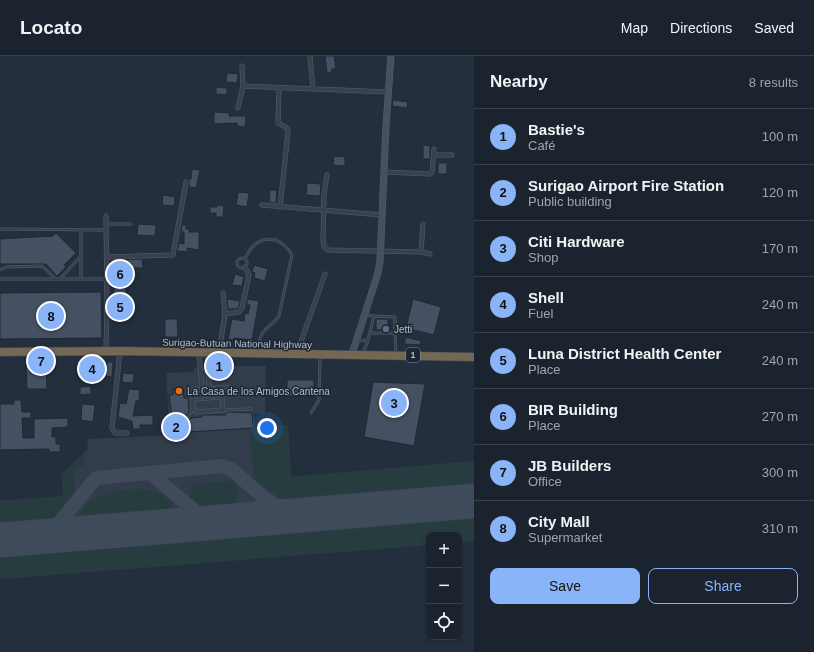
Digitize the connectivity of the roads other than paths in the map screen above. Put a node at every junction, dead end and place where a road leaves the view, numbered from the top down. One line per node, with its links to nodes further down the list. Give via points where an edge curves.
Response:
1 (310, 56): 6 (street)
2 (391, 56): 7 (street)
3 (242, 66): 4 (street)
4 (243, 86): 5 (street); 8 (street)
5 (279, 88): 6 (street); 16 (street, via 278,123 287,128 288,132)
6 (313, 89): 7 (street)
7 (388, 92): 12 (street)
8 (238, 108)
9 (434, 149): 10 (street)
10 (434, 155): 11 (street); 12 (street, via 430,174)
11 (452, 155)
12 (384, 172): 18 (street)
13 (327, 174): 17 (street)
14 (186, 182): 30 (street, via 173,255)
15 (262, 205): 16 (street)
16 (280, 207): 17 (street)
17 (324, 211): 18 (street); 26 (street, via 323,240 328,250)
18 (382, 214): 26 (street)
19 (106, 216): 20 (street)
20 (106, 224): 21 (lane); 25 (street)
21 (130, 224)
22 (423, 224): 27 (street)
23 (81, 228): 24 (lane); 25 (lane); 29 (lane)
24 (0, 229)
25 (106, 230): 30 (street)
26 (380, 251): 27 (street); 42 (street, via 378,273)
27 (421, 252): 28 (street)
28 (430, 254)
29 (81, 256): 37 (lane); 38 (lane)
30 (106, 257): 39 (street)
31 (245, 259): 32 (lane); 32 (lane, via 238,260 237,264 240,268); 53 (lane, via 255,243 266,240 279,242 292,254 279,316 260,337)
32 (245, 268): 41 (street, via 249,275 242,308 236,313)
33 (0, 270): 36 (lane, via 6,267 42,266)
34 (325, 274): 54 (street)
35 (0, 279): 36 (lane)
36 (56, 279): 37 (lane)
37 (60, 279): 38 (lane)
38 (81, 279): 39 (lane)
39 (106, 279): 48 (street)
40 (223, 293): 41 (street)
41 (225, 314): 52 (street)
42 (364, 315): 43 (lane); 47 (street)
43 (374, 316): 44 (lane); 45 (lane, via 395,318)
44 (371, 333): 45 (lane); 46 (lane)
45 (395, 333): 58 (lane)
46 (368, 340): 47 (lane); 57 (lane)
47 (356, 341): 56 (street)
48 (106, 351): 49 (highway, Surigao-Butuan National Highway / 1); 50 (highway, Surigao-Butuan National Highway / 1)
49 (120, 351): 51 (highway, Surigao-Butuan National Highway / 1); 70 (street, via 112,428 115,433)
50 (0, 352)
51 (203, 352): 52 (highway, Surigao-Butuan National Highway / 1); 61 (street); 63 (street)
52 (219, 353): 53 (highway, Surigao-Butuan National Highway / 1)
53 (258, 353): 54 (highway, Surigao-Butuan National Highway / 1)
54 (297, 353): 55 (highway, Surigao-Butuan National Highway / 1)
55 (320, 354): 56 (highway, Surigao-Butuan National Highway / 1); 69 (lane, via 319,400)
56 (352, 354): 57 (highway, Surigao-Butuan National Highway / 1)
57 (362, 354): 58 (highway, Surigao-Butuan National Highway / 1)
58 (396, 355): 59 (highway, Surigao-Butuan National Highway / 1)
59 (474, 357)
60 (231, 387): 62 (lane)
61 (209, 388): 62 (street); 63 (street)
62 (221, 388): 64 (street)
63 (202, 389): 65 (street, via 192,391)
64 (222, 398): 65 (lane); 68 (street)
65 (192, 400): 66 (street)
66 (193, 409): 68 (street, via 197,412); 71 (lane, via 186,421)
67 (251, 409): 68 (lane)
68 (223, 410)
69 (311, 413)
70 (127, 433)
71 (186, 434)

